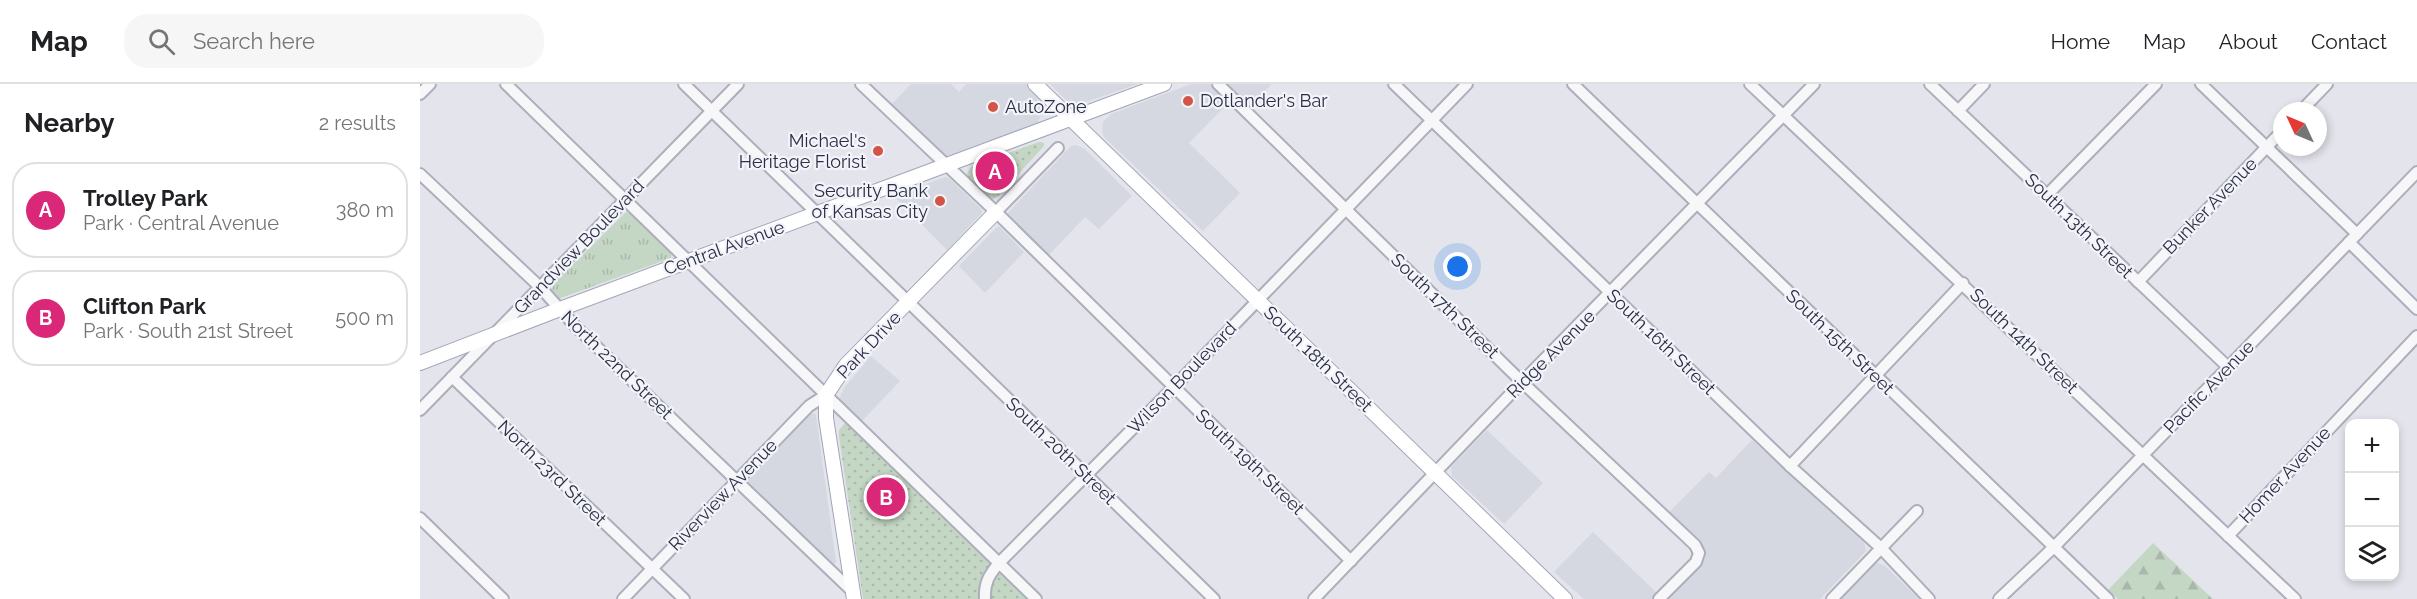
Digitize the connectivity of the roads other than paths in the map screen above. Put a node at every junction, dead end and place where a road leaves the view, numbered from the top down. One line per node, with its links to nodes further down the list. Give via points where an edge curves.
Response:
1 (430, 84): 19 (street)
2 (506, 84): 33 (street)
3 (684, 84): 22 (street, South 20th Street)
4 (738, 84): 22 (street, Grandview Boulevard)
5 (861, 84): 29 (street, South 19th Street)
6 (1035, 84): 24 (main road, South 18th Street)
7 (1164, 84): 24 (main road, Central Avenue)
8 (1218, 84): 35 (street, South 17th Street)
9 (1394, 84): 25 (street, South 16th Street)
10 (1467, 84): 25 (street, Wilson Boulevard)
11 (1573, 84): 34 (street, South 15th Street)
12 (1750, 84): 23 (street, South 14th Street)
13 (1814, 84): 23 (street, Ridge Avenue)
14 (1930, 84): 21 (street, South 13th Street)
15 (1984, 84): 21 (street)
16 (2156, 84): 32 (street)
17 (2200, 84): 27 (street)
18 (2327, 84): 20 (street)
19 (420, 94)
20 (2310, 102)
21 (1958, 111): 32 (street, South 13th Street)
22 (712, 112): 33 (street, Grandview Boulevard); 37 (street, South 20th Street)
23 (1783, 115): 34 (street, Ridge Avenue); 42 (street, South 14th Street)
24 (1071, 119): 29 (main road, Central Avenue); 45 (main road, South 18th Street)
25 (1432, 121): 35 (street, Wilson Boulevard); 44 (street, South 16th Street)
26 (2273, 140): 27 (street, Bunker Avenue)
27 (2266, 147): 38 (street); 41 (street, Bunker Avenue)
28 (1058, 148): 36 (street, Park Drive)
29 (946, 166): 36 (street, South 19th Street); 37 (main road, Central Avenue)
30 (2417, 172): 38 (street, Pacific Avenue)
31 (420, 174): 43 (street, North 22nd Street)
32 (2047, 195): 41 (street, South 13th Street)
33 (625, 200): 40 (street); 43 (street, Grandview Boulevard)
34 (1697, 204): 44 (street, Ridge Avenue); 54 (street, South 15th Street)
35 (1346, 209): 45 (street, Wilson Boulevard); 55 (street, South 17th Street)
36 (996, 212): 46 (main road, Park Drive); 56 (street, South 19th Street)
37 (817, 213): 40 (main road, Central Avenue); 46 (street, South 20th Street)
38 (2357, 234): 39 (street, Pacific Avenue)
39 (2349, 242): 48 (street); 52 (street, Pacific Avenue)
40 (688, 261): 47 (main road, Central Avenue); 57 (street)
41 (2138, 282): 52 (street, South 13th Street)
42 (1963, 283): 54 (street); 59 (street, South 14th Street)
43 (540, 287): 47 (street, North 22nd Street); 49 (street, Grandview Boulevard)
44 (1611, 294): 55 (street, Ridge Avenue); 60 (street, South 16th Street)
45 (1258, 300): 56 (street, Wilson Boulevard); 61 (main road, South 18th Street)
46 (908, 303): 57 (main road, Park Drive, via 846,365); 62 (street, South 20th Street)
47 (560, 309): 49 (main road, Central Avenue); 63 (street, North 22nd Street)
48 (2417, 309)
49 (490, 336): 51 (main road, Central Avenue); 53 (street, Grandview Boulevard)
50 (2417, 336): 66 (street, Homer Avenue)
51 (420, 363)
52 (2228, 367): 59 (street, Pacific Avenue)
53 (452, 377): 58 (street, Grandview Boulevard); 71 (street, North 23rd Street)
54 (1876, 377): 60 (street); 67 (street, South 15th Street)
55 (1522, 382): 61 (street, Ridge Avenue); 81 (street, South 17th Street, via 1695,545 1700,553 1696,562)
56 (1173, 388): 62 (street, Wilson Boulevard); 69 (street, South 19th Street)
57 (826, 395): 63 (street, Riverview Avenue, via 809,406); 70 (street); 72 (main road, Park Drive, via 826,418)
58 (420, 410)
59 (2143, 455): 66 (street, South 14th Street); 67 (street, Pacific Avenue)
60 (1790, 466): 68 (street, South 16th Street)
61 (1435, 473): 69 (street, Ridge Avenue); 80 (main road, South 18th Street)
62 (1087, 476): 70 (street, Wilson Boulevard); 78 (street, South 20th Street)
63 (737, 481): 71 (street, Riverview Avenue); 72 (street, North 22nd Street)
64 (1917, 511): 68 (street)
65 (420, 518): 73 (street)
66 (2228, 536): 86 (street, South 14th Street)
67 (2054, 547): 84 (street, Pacific Avenue); 85 (street, South 15th Street)
68 (1881, 548): 82 (street); 83 (street, South 16th Street)
69 (1351, 561): 79 (street, Ridge Avenue)
70 (999, 563): 76 (street, Wilson Boulevard, via 988,576); 77 (street)
71 (652, 568): 74 (street, Riverview Avenue); 75 (street, North 23rd Street)
72 (853, 595)
73 (503, 599)
74 (623, 599)
75 (684, 599)
76 (985, 599)
77 (1036, 599)
78 (1214, 599)
79 (1314, 599)
80 (1565, 599)
81 (1659, 599)
82 (1832, 599)
83 (1929, 599)
84 (1998, 599)
85 (2108, 599)
86 (2295, 599)

